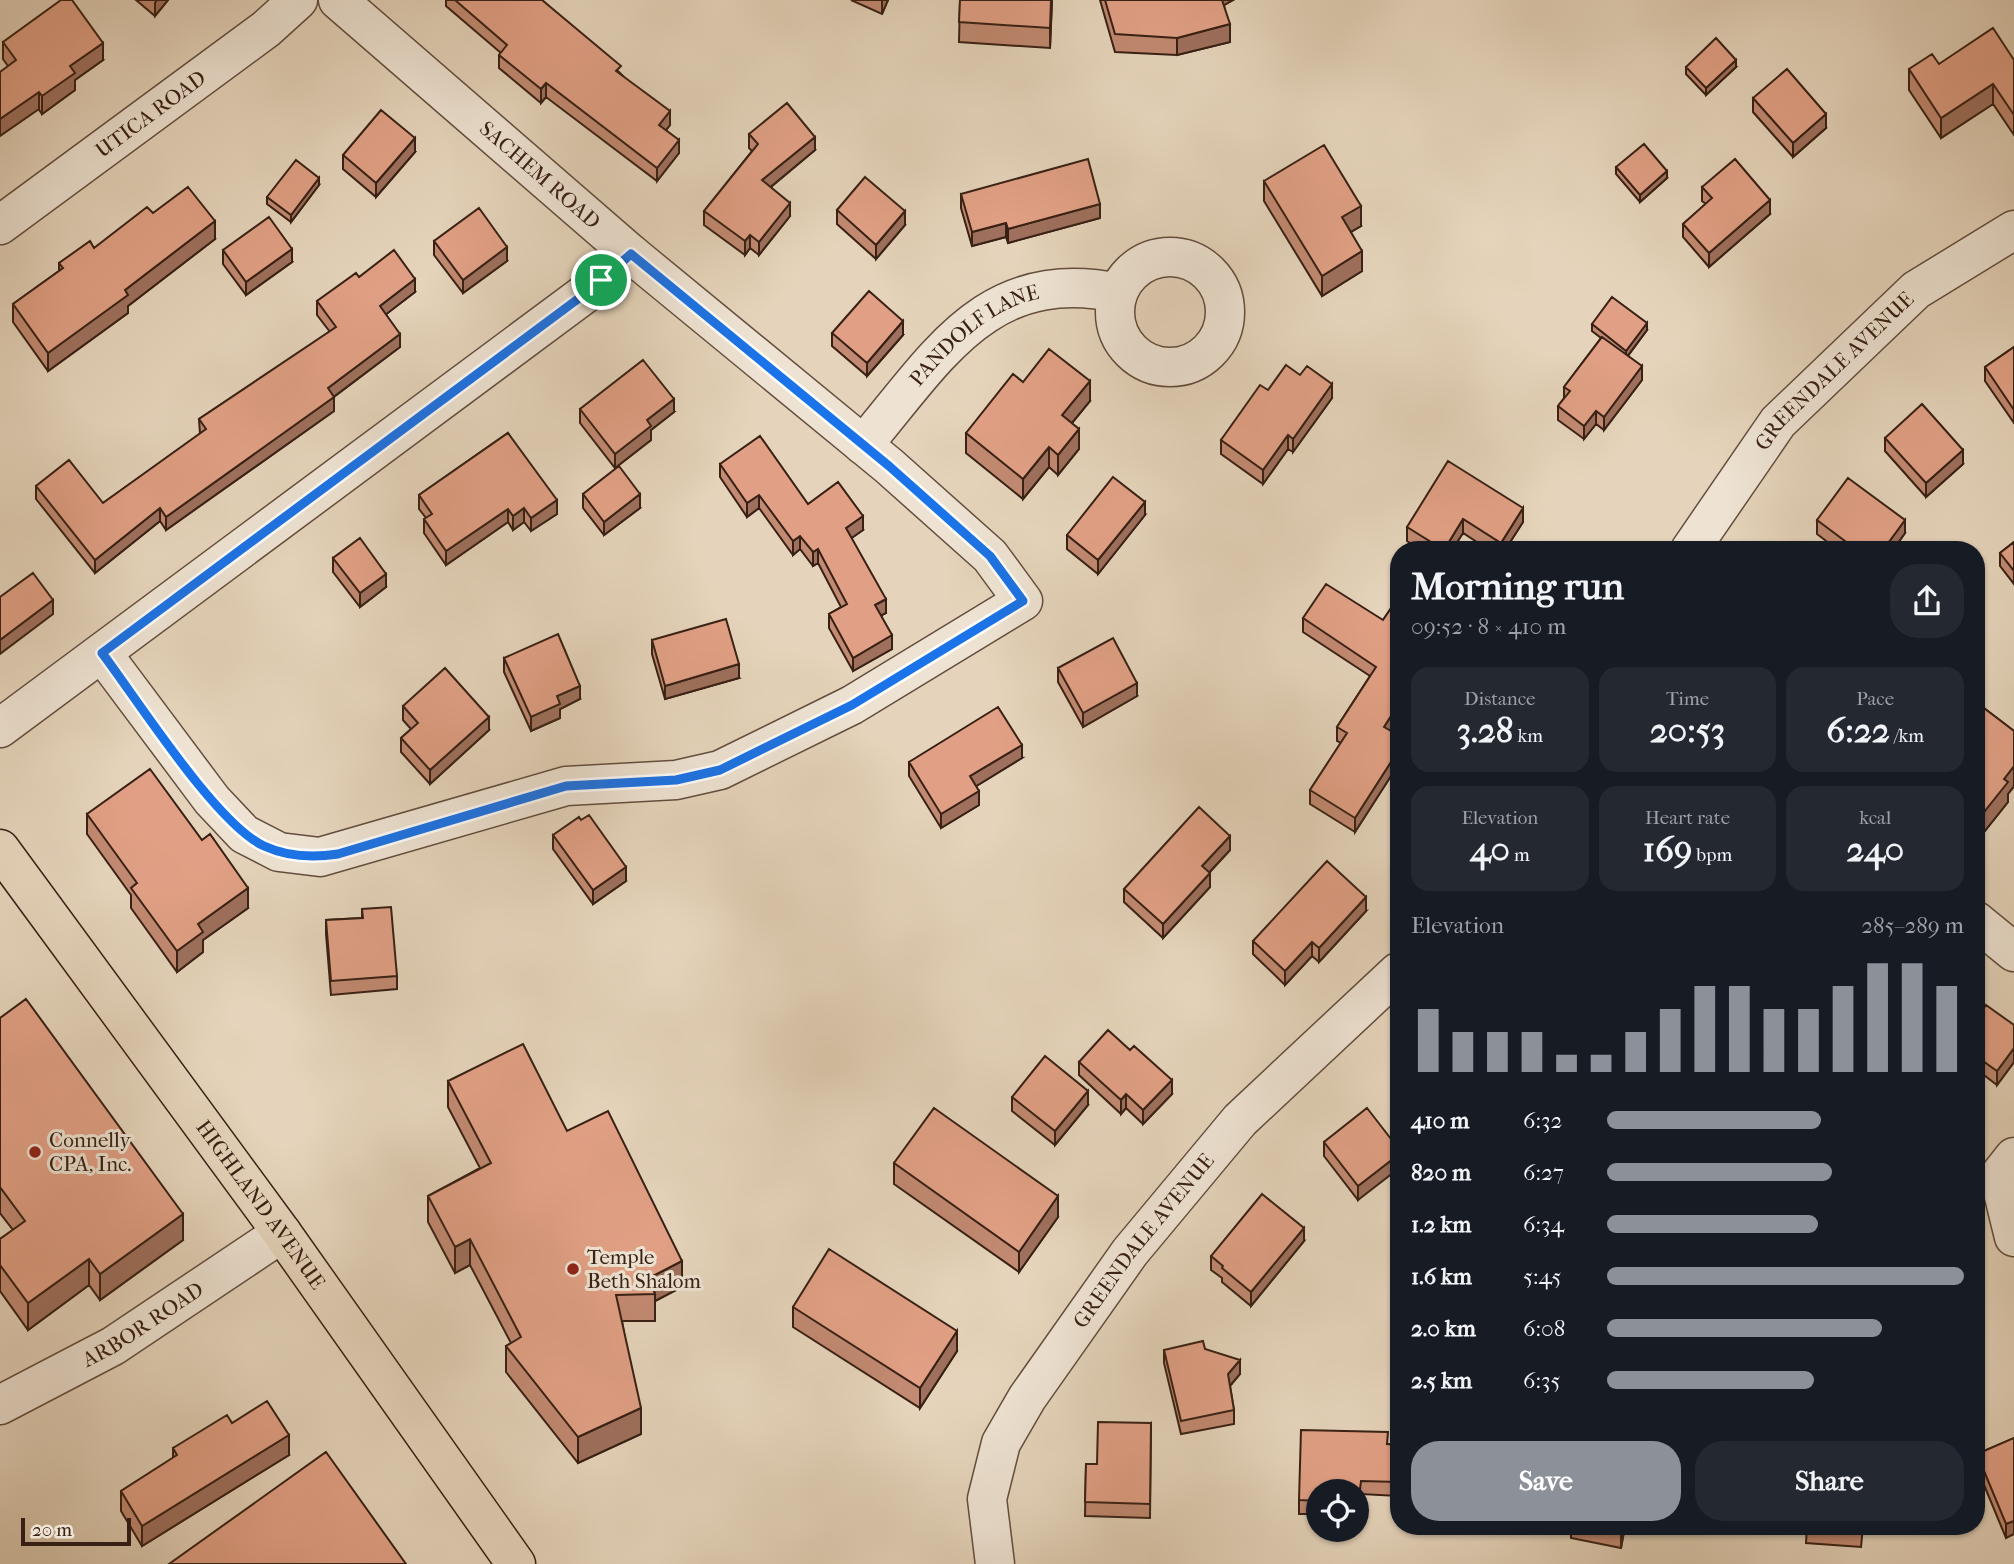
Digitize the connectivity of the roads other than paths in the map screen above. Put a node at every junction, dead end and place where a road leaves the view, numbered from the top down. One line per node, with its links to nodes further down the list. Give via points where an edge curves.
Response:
1 (298, 0): 3 (street, UTICA ROAD, via 266,29)
2 (338, 0): 5 (street, SACHEM ROAD)
3 (0, 225)
4 (2014, 230): 8 (street, GREENDALE AVENUE, via 1916,290 1778,422)
5 (631, 254): 7 (street, SACHEM ROAD); 9 (street, via 586,293)
6 (1118, 293): 7 (street, PANDOLF LANE, via 1063,288 1015,298 982,313 947,346)
7 (863, 445): 9 (street, SACHEM ROAD, via 990,556 1023,601 852,705 720,770 676,780 566,786 320,857 299,857 261,845 227,818)
8 (1696, 541)
9 (102, 653): 10 (street)
10 (0, 728)
11 (0, 849): 16 (main road, HIGHLAND AVENUE)
12 (1985, 928): 13 (street)
13 (2014, 952)
14 (1390, 979): 20 (street, GREENDALE AVENUE, via 1240,1120 1130,1252 1027,1398 1001,1443 987,1499)
15 (2014, 1157): 17 (street, via 1999,1176)
16 (282, 1233): 18 (street, ARBOR ROAD, via 113,1346); 19 (main road, HIGHLAND AVENUE)
17 (2014, 1237)
18 (0, 1405)
19 (516, 1564)
20 (995, 1564)

